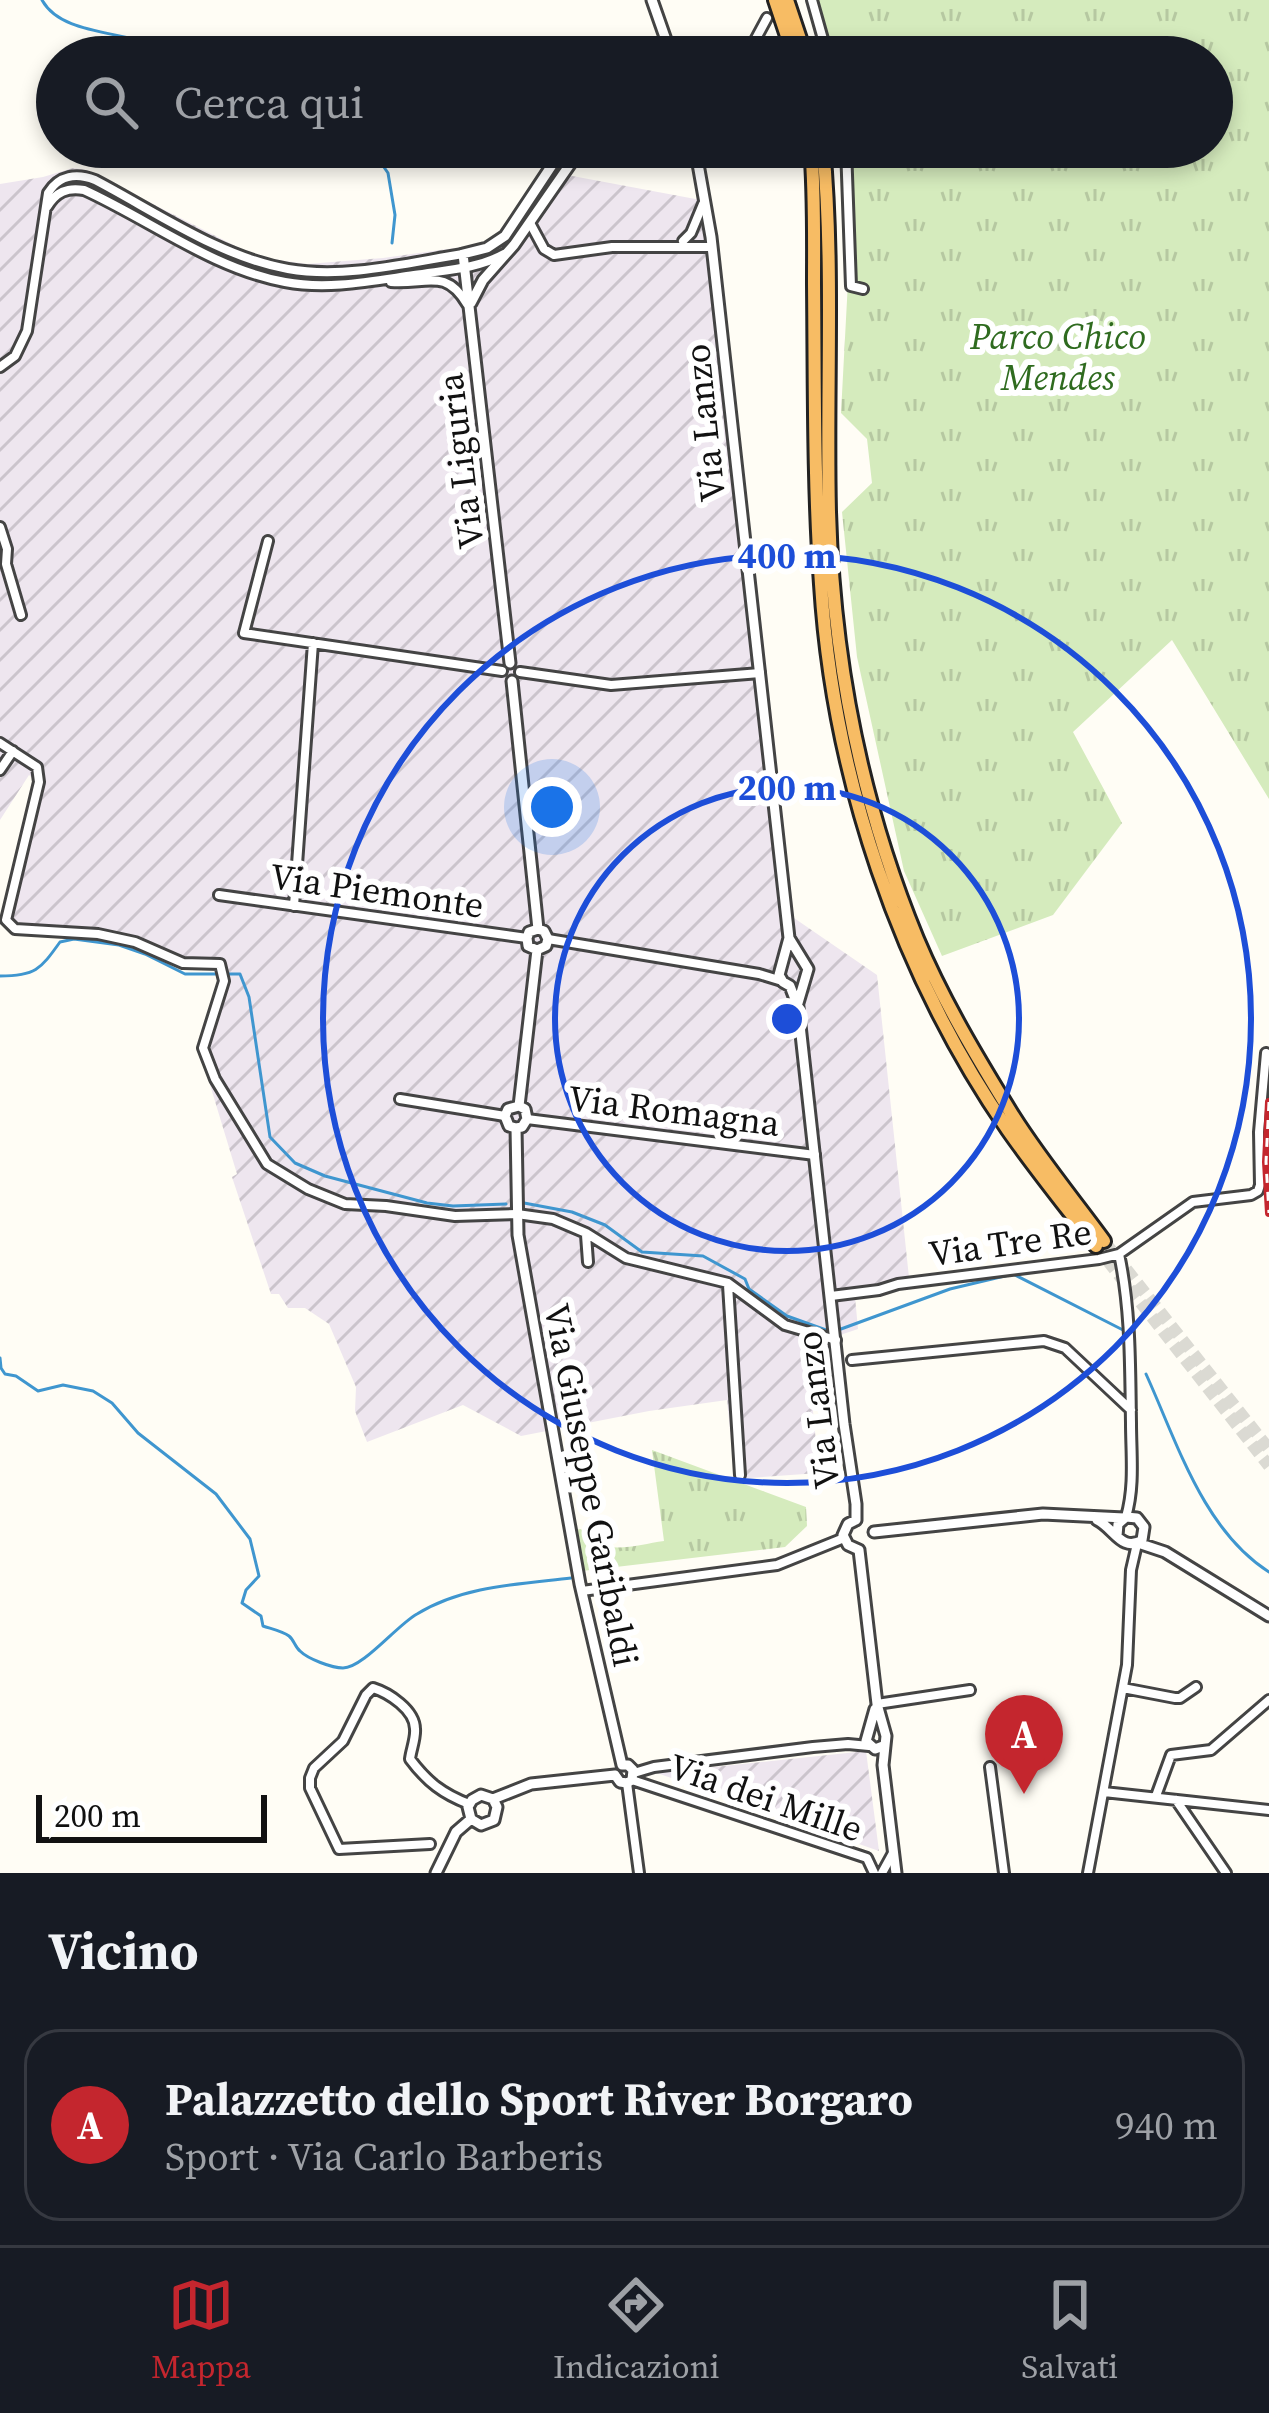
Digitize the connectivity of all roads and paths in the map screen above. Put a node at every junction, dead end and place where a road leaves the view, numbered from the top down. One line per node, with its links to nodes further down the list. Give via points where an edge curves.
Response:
1 (652, 0): 6 (street)
2 (775, 0): 8 (highway)
3 (787, 0): 9 (highway)
4 (812, 0): 10 (street)
5 (767, 18): 7 (street)
6 (664, 36)
7 (757, 36)
8 (787, 36)
9 (799, 36)
10 (823, 36)
11 (550, 168): 26 (street, via 505,236)
12 (568, 168): 21 (street)
13 (701, 168): 17 (street, Via Lanzo)
14 (811, 168): 15 (highway, via 820,587 848,765 879,871 947,1028 1007,1128 1100,1244 958,1023 918,942 859,759 830,535)
15 (824, 168)
16 (847, 168): 33 (street, via 851,286)
17 (705, 196): 22 (street); 23 (street, Via Lanzo)
18 (140, 204): 19 (street, via 71,176 51,187); 20 (street); 27 (street)
19 (46, 208): 20 (street, via 77,189); 35 (street, via 27,331)
20 (134, 215): 29 (street)
21 (530, 223): 24 (street); 25 (street, via 554,255)
22 (683, 241): 23 (street); 25 (street)
23 (711, 242): 25 (street); 42 (street, Via Lanzo)
24 (514, 245): 28 (street); 34 (street)
25 (669, 247)
26 (463, 254): 28 (street, Via Liguria); 30 (street)
27 (249, 258): 29 (street); 30 (street)
28 (465, 267): 31 (street); 34 (street, Via Liguria)
29 (245, 271): 32 (street)
30 (314, 272): 32 (street)
31 (378, 280): 32 (street); 34 (street, via 444,281)
32 (314, 285)
33 (863, 289)
34 (470, 309): 40 (street, Via Liguria)
35 (0, 368)
36 (0, 527): 38 (street)
37 (268, 541): 39 (street, via 244,633)
38 (21, 615)
39 (313, 643): 40 (street); 48 (street)
40 (506, 667): 41 (street); 43 (street, via 504,678)
41 (520, 672): 42 (street, via 611,685); 43 (street)
42 (760, 674): 51 (street, Via Lanzo)
43 (512, 681): 49 (street)
44 (0, 743): 45 (street)
45 (13, 751): 46 (street); 65 (street, via 37,767 39,782 6,920 24,931 104,935 183,963 220,964 224,981 203,1048 267,1164 345,1204)
46 (0, 770)
47 (219, 896): 48 (street, Via Piemonte)
48 (294, 907): 50 (street, Via Piemonte)
49 (538, 929): 50 (street); 52 (street)
50 (526, 938): 53 (street)
51 (789, 938): 54 (street, Via Lanzo); 55 (street, Via Lanzo)
52 (548, 939): 53 (street); 56 (street)
53 (537, 950): 60 (street)
54 (800, 959): 55 (street); 57 (street, via 808,974)
55 (782, 964): 56 (street); 57 (street, via 779,975)
56 (759, 974): 57 (street)
57 (792, 984): 64 (street, Via Lanzo)
58 (1266, 1054): 67 (street, Via Tre Re, via 1258,1191 1193,1202)
59 (400, 1100): 61 (street)
60 (519, 1106): 61 (street); 62 (street)
61 (505, 1116): 63 (street)
62 (527, 1119): 63 (street); 64 (street, Via Romagna)
63 (516, 1128): 65 (street)
64 (814, 1155): 70 (street, Via Lanzo)
65 (517, 1214): 66 (street); 87 (street, Via Giuseppe Garibaldi)
66 (586, 1233): 68 (street); 69 (street, via 626,1258)
67 (1120, 1253): 70 (street, Via Tre Re); 73 (street)
68 (588, 1262)
69 (728, 1283): 71 (street, via 784,1325); 74 (street)
70 (831, 1296): 71 (street, Via Lanzo)
71 (836, 1340): 78 (street, Via Lanzo)
72 (852, 1360): 73 (street, via 1044,1341 1065,1348)
73 (1131, 1410): 75 (street)
74 (740, 1475)
75 (1132, 1492): 77 (street); 79 (street)
76 (1087, 1515): 77 (street); 80 (street); 82 (street)
77 (1125, 1517): 79 (street); 82 (street)
78 (856, 1520): 80 (street); 81 (street)
79 (1143, 1524): 83 (street); 85 (street)
80 (874, 1532): 84 (street)
81 (844, 1538): 84 (street); 87 (street, via 777,1564)
82 (1120, 1539): 83 (street); 86 (street)
83 (1137, 1543): 85 (street); 86 (street)
84 (859, 1550): 93 (street)
85 (1166, 1552): 88 (street)
86 (1131, 1570): 89 (street)
87 (580, 1582): 96 (street, Via Giuseppe Garibaldi)
88 (1269, 1616)
89 (1123, 1688): 90 (street, via 1180,1698); 98 (street)
90 (1196, 1688)
91 (970, 1690): 93 (street)
92 (1269, 1700): 99 (street, via 1211,1750 1171,1755)
93 (877, 1704): 94 (street)
94 (875, 1740): 97 (street, via 654,1767); 106 (street)
95 (990, 1767): 111 (street)
96 (618, 1770): 97 (street, via 620,1783); 101 (street, via 531,1784)
97 (631, 1779): 108 (street); 109 (street, Via dei Mille, via 867,1858)
98 (1104, 1792): 99 (street); 112 (street)
99 (1156, 1796): 100 (street)
100 (1176, 1798): 103 (street); 113 (street)
101 (493, 1799): 102 (street); 104 (street, via 494,1820)
102 (470, 1804): 104 (street); 105 (street, via 424,1778 410,1759 414,1721 373,1688 343,1741 314,1768 310,1788 339,1849)
103 (1269, 1810)
104 (471, 1819): 107 (street)
105 (430, 1844)
106 (894, 1852): 109 (street); 110 (street)
107 (436, 1873)
108 (638, 1873)
109 (878, 1873)
110 (896, 1873)
111 (1004, 1873)
112 (1088, 1873)
113 (1226, 1873)

